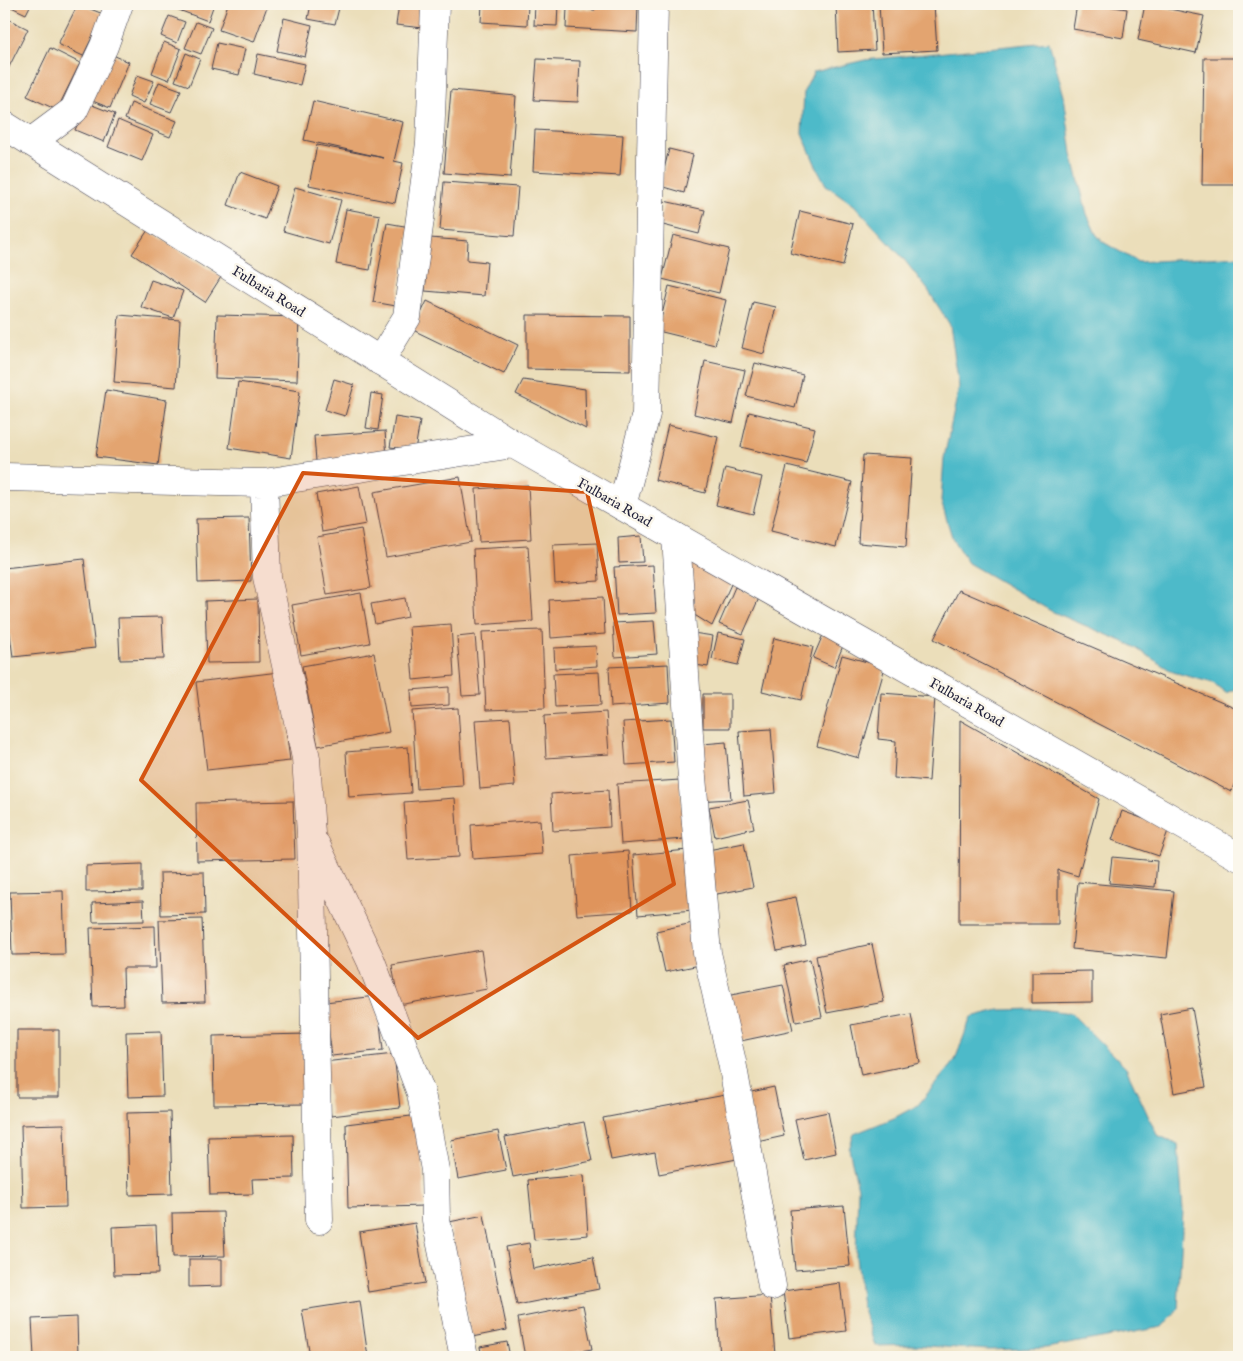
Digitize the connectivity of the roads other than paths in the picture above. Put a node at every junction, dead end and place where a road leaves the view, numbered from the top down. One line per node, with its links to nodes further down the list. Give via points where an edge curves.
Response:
1 (119, 4): 5 (street, via 104,46 74,110)
2 (436, 4): 6 (street, via 430,144 407,316)
3 (654, 4): 10 (street, via 646,414)
4 (4, 125): 5 (street, Fulbaria Road)
5 (31, 142): 6 (street, Fulbaria Road)
6 (380, 361): 7 (street, Fulbaria Road)
7 (513, 444): 9 (street); 10 (street, Fulbaria Road)
8 (4, 477): 9 (street)
9 (264, 484): 12 (street, via 267,577 306,758)
10 (622, 506): 11 (street, Fulbaria Road)
11 (676, 537): 13 (street, Fulbaria Road); 15 (street, via 707,953 732,1062)
12 (312, 834): 14 (street); 16 (street, via 371,961 421,1093 435,1170 436,1220)
13 (1239, 857)
14 (319, 1220)
15 (772, 1286)
16 (464, 1357)

